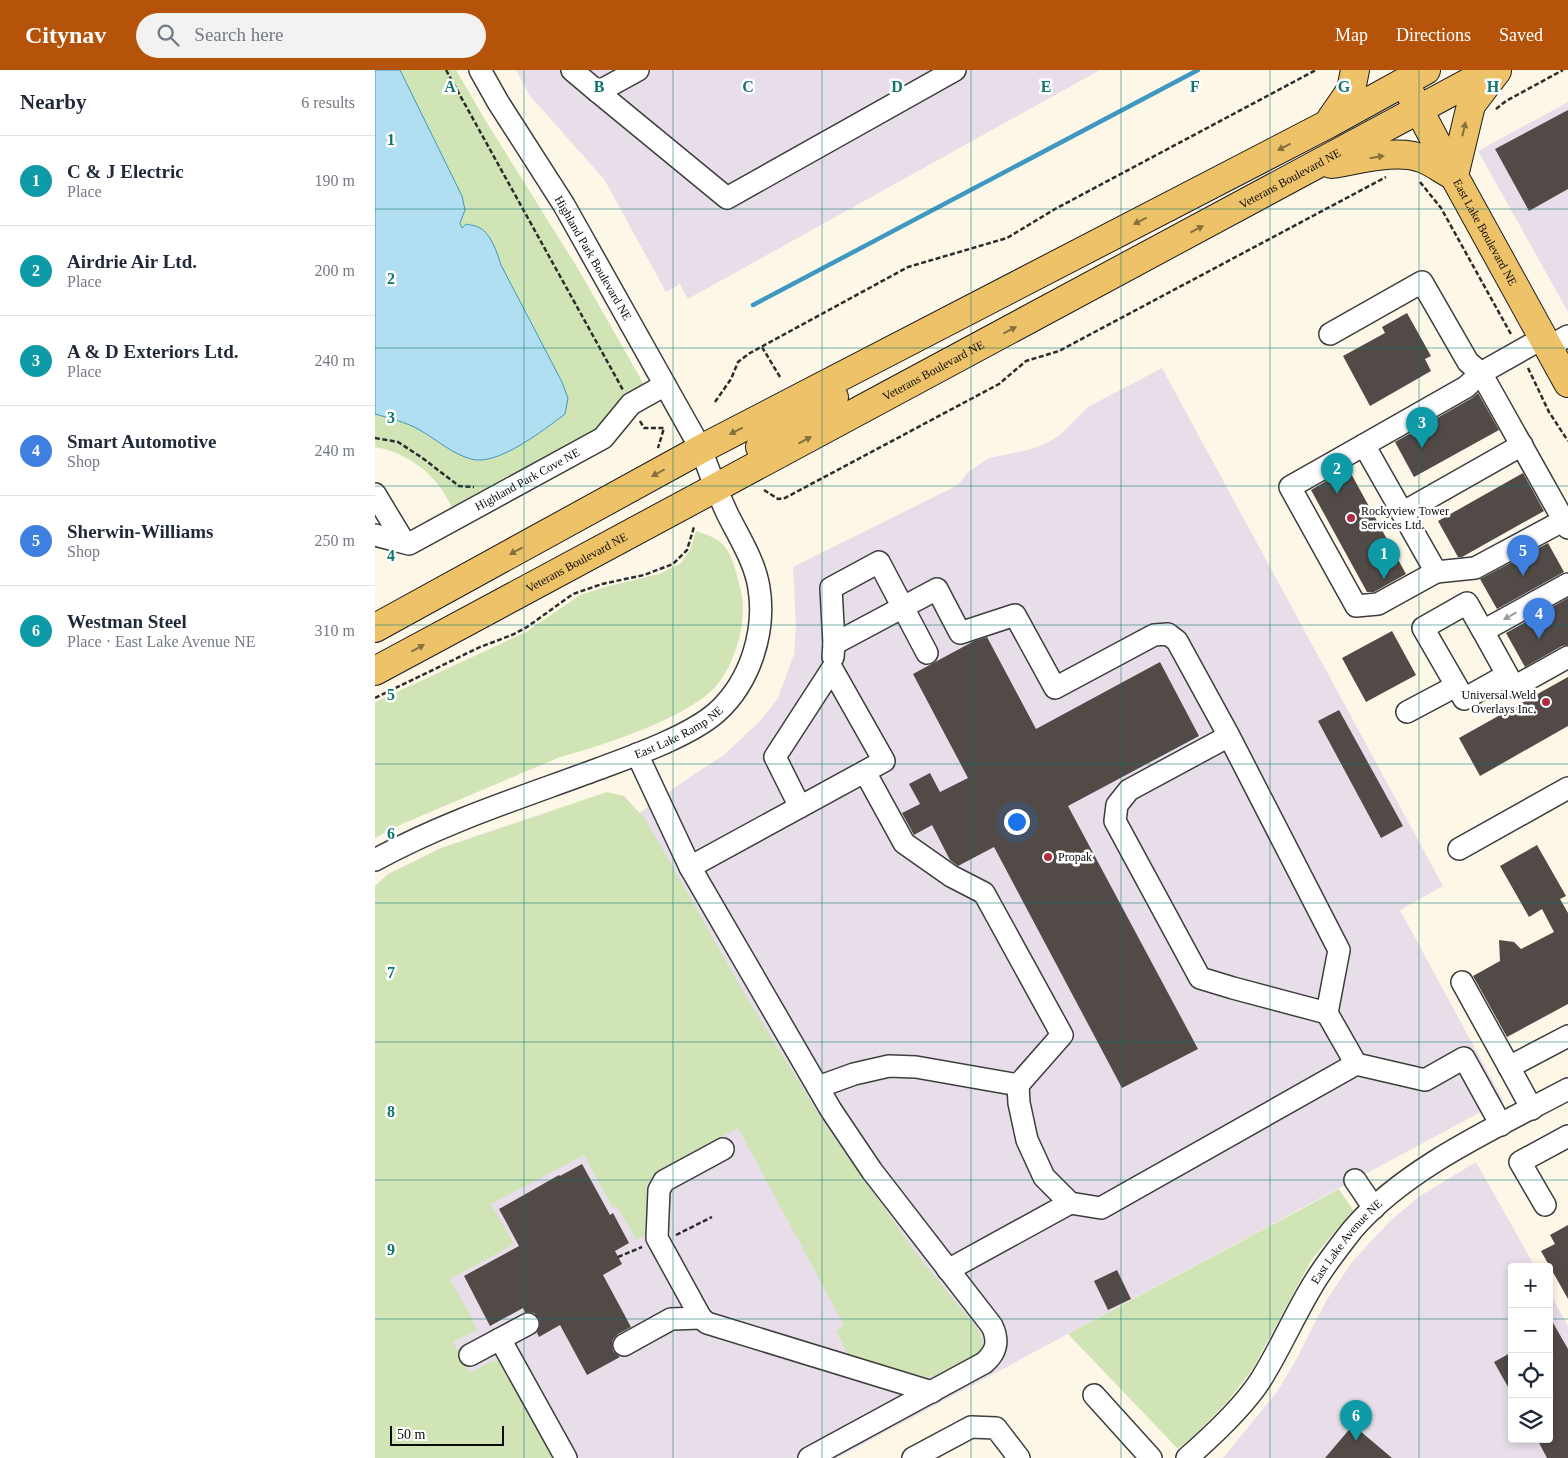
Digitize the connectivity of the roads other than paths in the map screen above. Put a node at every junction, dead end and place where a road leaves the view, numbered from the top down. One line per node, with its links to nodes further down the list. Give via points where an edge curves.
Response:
1 (480, 70): 19 (street, Highland Park Boulevard NE, via 564,206)
2 (572, 70): 9 (street)
3 (638, 70): 9 (street)
4 (955, 70): 9 (street, via 727,198)
5 (1355, 70): 11 (main road, via 1351,90)
6 (1492, 70): 10 (main road, Veterans Boulevard NE)
7 (1497, 70): 13 (main road, one-way to 7, via 1471,105)
8 (1409, 74): 10 (main road, East Lake Boulevard NE); 11 (main road)
9 (598, 92)
10 (1419, 110): 12 (main road, Veterans Boulevard NE); 13 (main road, East Lake Boulevard NE)
11 (1328, 124): 14 (main road, one-way to 14)
12 (1311, 168): 13 (main road, one-way to 13, via 1389,155 1407,156 1423,158); 23 (main road, Veterans Boulevard NE, one-way to 12)
13 (1454, 176): 16 (main road, East Lake Boulevard NE)
14 (935, 327): 22 (main road, one-way to 22); 23 (main road, via 730,468)
15 (1330, 334): 17 (street, via 1422,282 1468,362)
16 (1553, 341): 17 (street, via 1519,351); 18 (main road, East Lake Boulevard NE)
17 (1481, 373): 20 (street, via 1466,387); 21 (street)
18 (1568, 383)
19 (665, 384): 22 (street, Highland Park Boulevard NE); 29 (street, Highland Park Cove NE, via 631,404 603,438 409,544)
20 (1364, 445): 25 (street); 31 (street, via 1290,486 1356,606 1378,604)
21 (1522, 445): 25 (street); 26 (street)
22 (701, 449): 23 (street, East Lake Ramp NE); 35 (main road, one-way to 35)
23 (715, 488): 41 (main road, Veterans Boulevard NE, one-way to 23); 46 (street, East Lake Ramp NE, via 746,550 759,588 761,615 750,663 735,692 716,713)
24 (375, 494): 27 (street)
25 (1402, 513): 31 (street)
26 (1567, 522): 30 (street)
27 (383, 523): 29 (street)
28 (375, 535): 29 (street)
29 (404, 542)
30 (1475, 568): 31 (street); 33 (street)
31 (1436, 572)
32 (1568, 584): 36 (street, one-way to 36)
33 (1467, 603): 36 (street); 43 (street, via 1423,628)
34 (903, 608): 37 (street); 37 (street, via 879,562 831,588); 38 (street); 45 (street, via 937,589 960,633 1015,616 1055,688 1155,634 1168,634 1177,641)
35 (375, 628)
36 (1483, 631): 42 (street)
37 (835, 644): 40 (street)
38 (927, 653)
39 (1568, 658): 42 (street, via 1514,687)
40 (832, 669): 47 (street, via 884,761); 49 (street, via 775,757)
41 (375, 671)
42 (1507, 675): 43 (street, via 1464,699)
43 (1456, 686): 44 (street)
44 (1407, 712)
45 (1229, 736): 54 (street, via 1339,950); 54 (street, via 1129,790 1117,805 1115,821 1200,978)
46 (637, 754): 51 (street, East Lake Ramp NE, via 441,828); 52 (street)
47 (865, 772): 49 (street); 58 (street, via 904,843 951,876 984,893 1062,1036)
48 (1568, 788): 50 (street)
49 (800, 807): 52 (street)
50 (1459, 849)
51 (375, 860)
52 (689, 867): 59 (street)
53 (1462, 982): 57 (street)
54 (1327, 1013): 56 (street)
55 (1568, 1036): 57 (street)
56 (1356, 1064): 62 (street, via 1425,1080 1464,1058); 66 (street, via 1101,1208)
57 (1509, 1067): 61 (street)
58 (1018, 1085): 59 (street, via 916,1067 889,1066); 66 (street, via 1027,1140 1044,1177)
59 (817, 1087): 69 (street, via 872,1171)
60 (1568, 1089): 61 (street, East Lake Avenue NE)
61 (1531, 1109): 62 (street, East Lake Avenue NE)
62 (1501, 1125): 68 (street, East Lake Avenue NE, via 1417,1173)
63 (1568, 1136): 67 (street, via 1520,1162)
64 (723, 1150): 70 (street, via 664,1181 659,1190 657,1238)
65 (1355, 1180): 68 (street)
66 (1070, 1203): 69 (street)
67 (1545, 1205)
68 (1374, 1208): 82 (street, East Lake Avenue NE, via 1354,1228 1312,1286 1259,1382 1229,1418)
69 (948, 1270): 75 (street, via 992,1326 997,1341 992,1356 984,1363)
70 (701, 1318): 73 (street, via 671,1319); 75 (street, via 707,1323)
71 (528, 1324): 72 (street)
72 (500, 1340): 74 (street); 77 (street)
73 (624, 1345)
74 (470, 1355)
75 (932, 1392): 78 (street)
76 (1094, 1395): 81 (street)
77 (566, 1458)
78 (809, 1458)
79 (913, 1458): 80 (street, via 971,1427 996,1428)
80 (1019, 1458)
81 (1151, 1458)
82 (1187, 1458)

